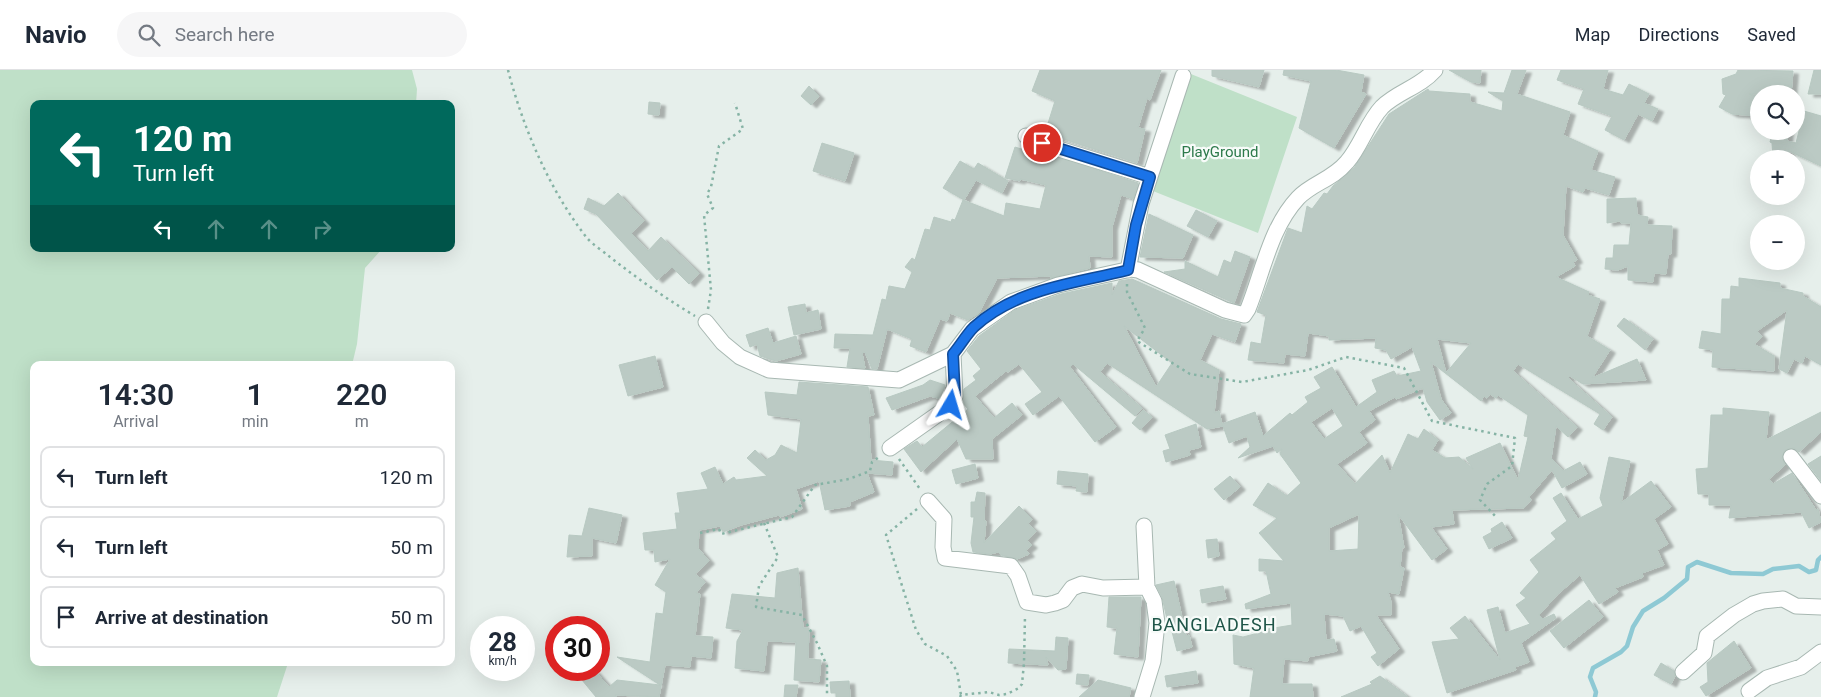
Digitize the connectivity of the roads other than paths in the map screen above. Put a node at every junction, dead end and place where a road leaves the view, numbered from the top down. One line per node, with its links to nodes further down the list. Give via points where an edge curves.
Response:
1 (1435, 70): 5 (street, via 1383,106 1349,160 1338,172 1306,191 1284,215 1244,315 1225,310 1138,270)
2 (1183, 76): 4 (street)
3 (1026, 136): 4 (street, via 1059,150)
4 (1150, 177): 5 (street, via 1139,211)
5 (1128, 270): 7 (street, via 1058,285 1011,302 972,329)
6 (706, 322): 7 (street, via 740,358 769,370 899,380)
7 (953, 354): 8 (street, via 955,396 951,405)
8 (890, 448)
9 (1791, 457): 10 (street)
10 (1821, 496)
11 (928, 501): 13 (street, via 944,519 945,558 1011,566 1027,602 1031,604 1060,602 1072,588 1082,584 1103,588)
12 (1144, 526): 13 (street)
13 (1148, 587): 18 (street, via 1157,623 1154,661)
14 (1821, 607): 16 (street, via 1796,606 1781,599 1753,604 1707,636 1704,654)
15 (1821, 652): 17 (street, via 1800,667 1767,678)
16 (1684, 672)
17 (1749, 691)
18 (1142, 697)

